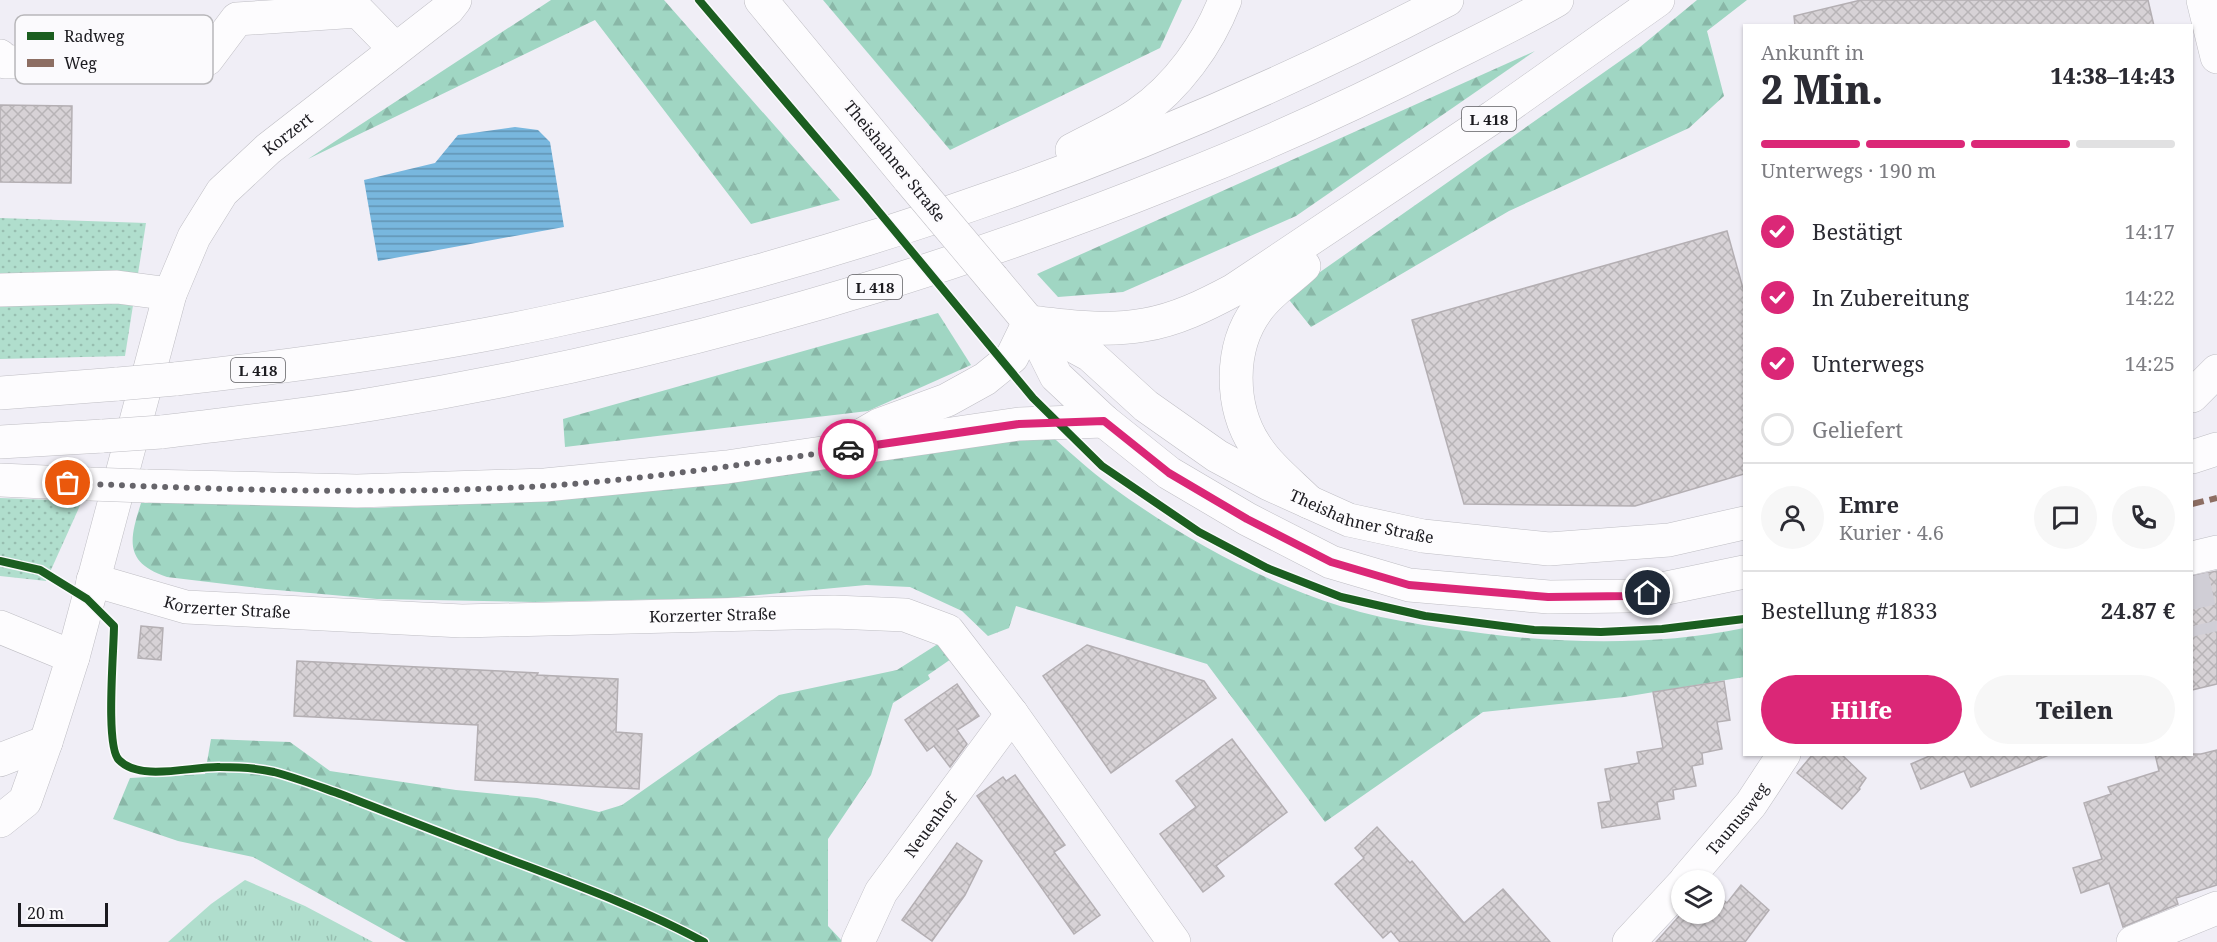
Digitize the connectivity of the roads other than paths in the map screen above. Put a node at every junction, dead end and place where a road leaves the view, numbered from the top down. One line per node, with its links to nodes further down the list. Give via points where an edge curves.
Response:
1 (761, 0): 17 (main road, Theishahner Straße, bridge)
2 (1225, 0): 13 (main road, L 418, via 1200,50 1173,82 1138,113)
3 (1447, 0): 13 (main road, L 418, via 1228,107)
4 (1557, 0): 24 (main road, L 418, bridge, via 1373,95 1243,154 1019,240 801,310 552,371 372,404 160,432)
5 (1658, 0): 14 (main road, L 418)
6 (2204, 0): 11 (main road)
7 (456, 3): 8 (main road, Korzert)
8 (396, 49): 9 (main road, via 358,10 237,19); 16 (main road, Korzert, via 268,149 222,192 194,237)
9 (213, 51)
10 (0, 56): 12 (main road, via 5,62)
11 (2217, 57)
12 (15, 62)
13 (985, 200): 19 (main road, L 418, bridge, via 813,255 552,321 340,359 175,379)
14 (1341, 220): 17 (main road, L 418, via 1234,290 1191,312 1146,325 1101,328); 31 (main road, L 418, via 1303,267 1280,284 1258,309 1245,331 1237,357 1238,395 1248,433 1268,462)
15 (0, 290): 16 (main road, via 117,287)
16 (170, 294): 36 (main road, Korzert)
17 (1029, 322): 23 (main road, Theishahner Straße, via 1056,376); 26 (main road, via 1012,357 985,379 947,400 879,424); 31 (main road, Theishahner Straße, via 1090,355 1146,406 1210,452)
18 (2217, 371): 20 (main road)
19 (0, 393)
20 (2193, 395)
21 (2217, 401): 22 (main road)
22 (2193, 407)
23 (1104, 421): 26 (main road, via 1019,424); 35 (main road, Theishahner Straße, via 1169,473 1247,519 1331,562 1409,585 1548,597 1628,596)
24 (0, 442)
25 (2217, 449): 27 (main road)
26 (834, 451): 30 (main road, bridge, via 727,467 545,486 357,491)
27 (2193, 458)
28 (2193, 458): 29 (main road)
29 (2217, 463)
30 (0, 480)
31 (1309, 502): 32 (main road, Theishahner Straße, via 1349,520 1423,536 1549,549 1669,540)
32 (1743, 523)
33 (2217, 552): 34 (main road)
34 (2193, 558)
35 (1743, 572)
36 (93, 580): 38 (main road, Korzert); 39 (main road, Korzerter Straße, via 186,607 462,621 834,612 905,615 948,631)
37 (0, 627): 38 (main road)
38 (73, 657): 40 (main road, Korzert)
39 (1012, 714): 47 (main road, Neuenhof, via 881,892); 48 (main road, Korzerter Straße)
40 (46, 742): 42 (main road); 43 (main road, Korzert, via 25,801)
41 (1783, 756): 44 (main road, Taunusweg, via 1751,804)
42 (0, 760)
43 (0, 821)
44 (1695, 870)
45 (1671, 897): 49 (main road)
46 (2217, 908): 50 (main road)
47 (858, 942)
48 (1174, 942)
49 (1629, 942)
50 (2133, 942)

